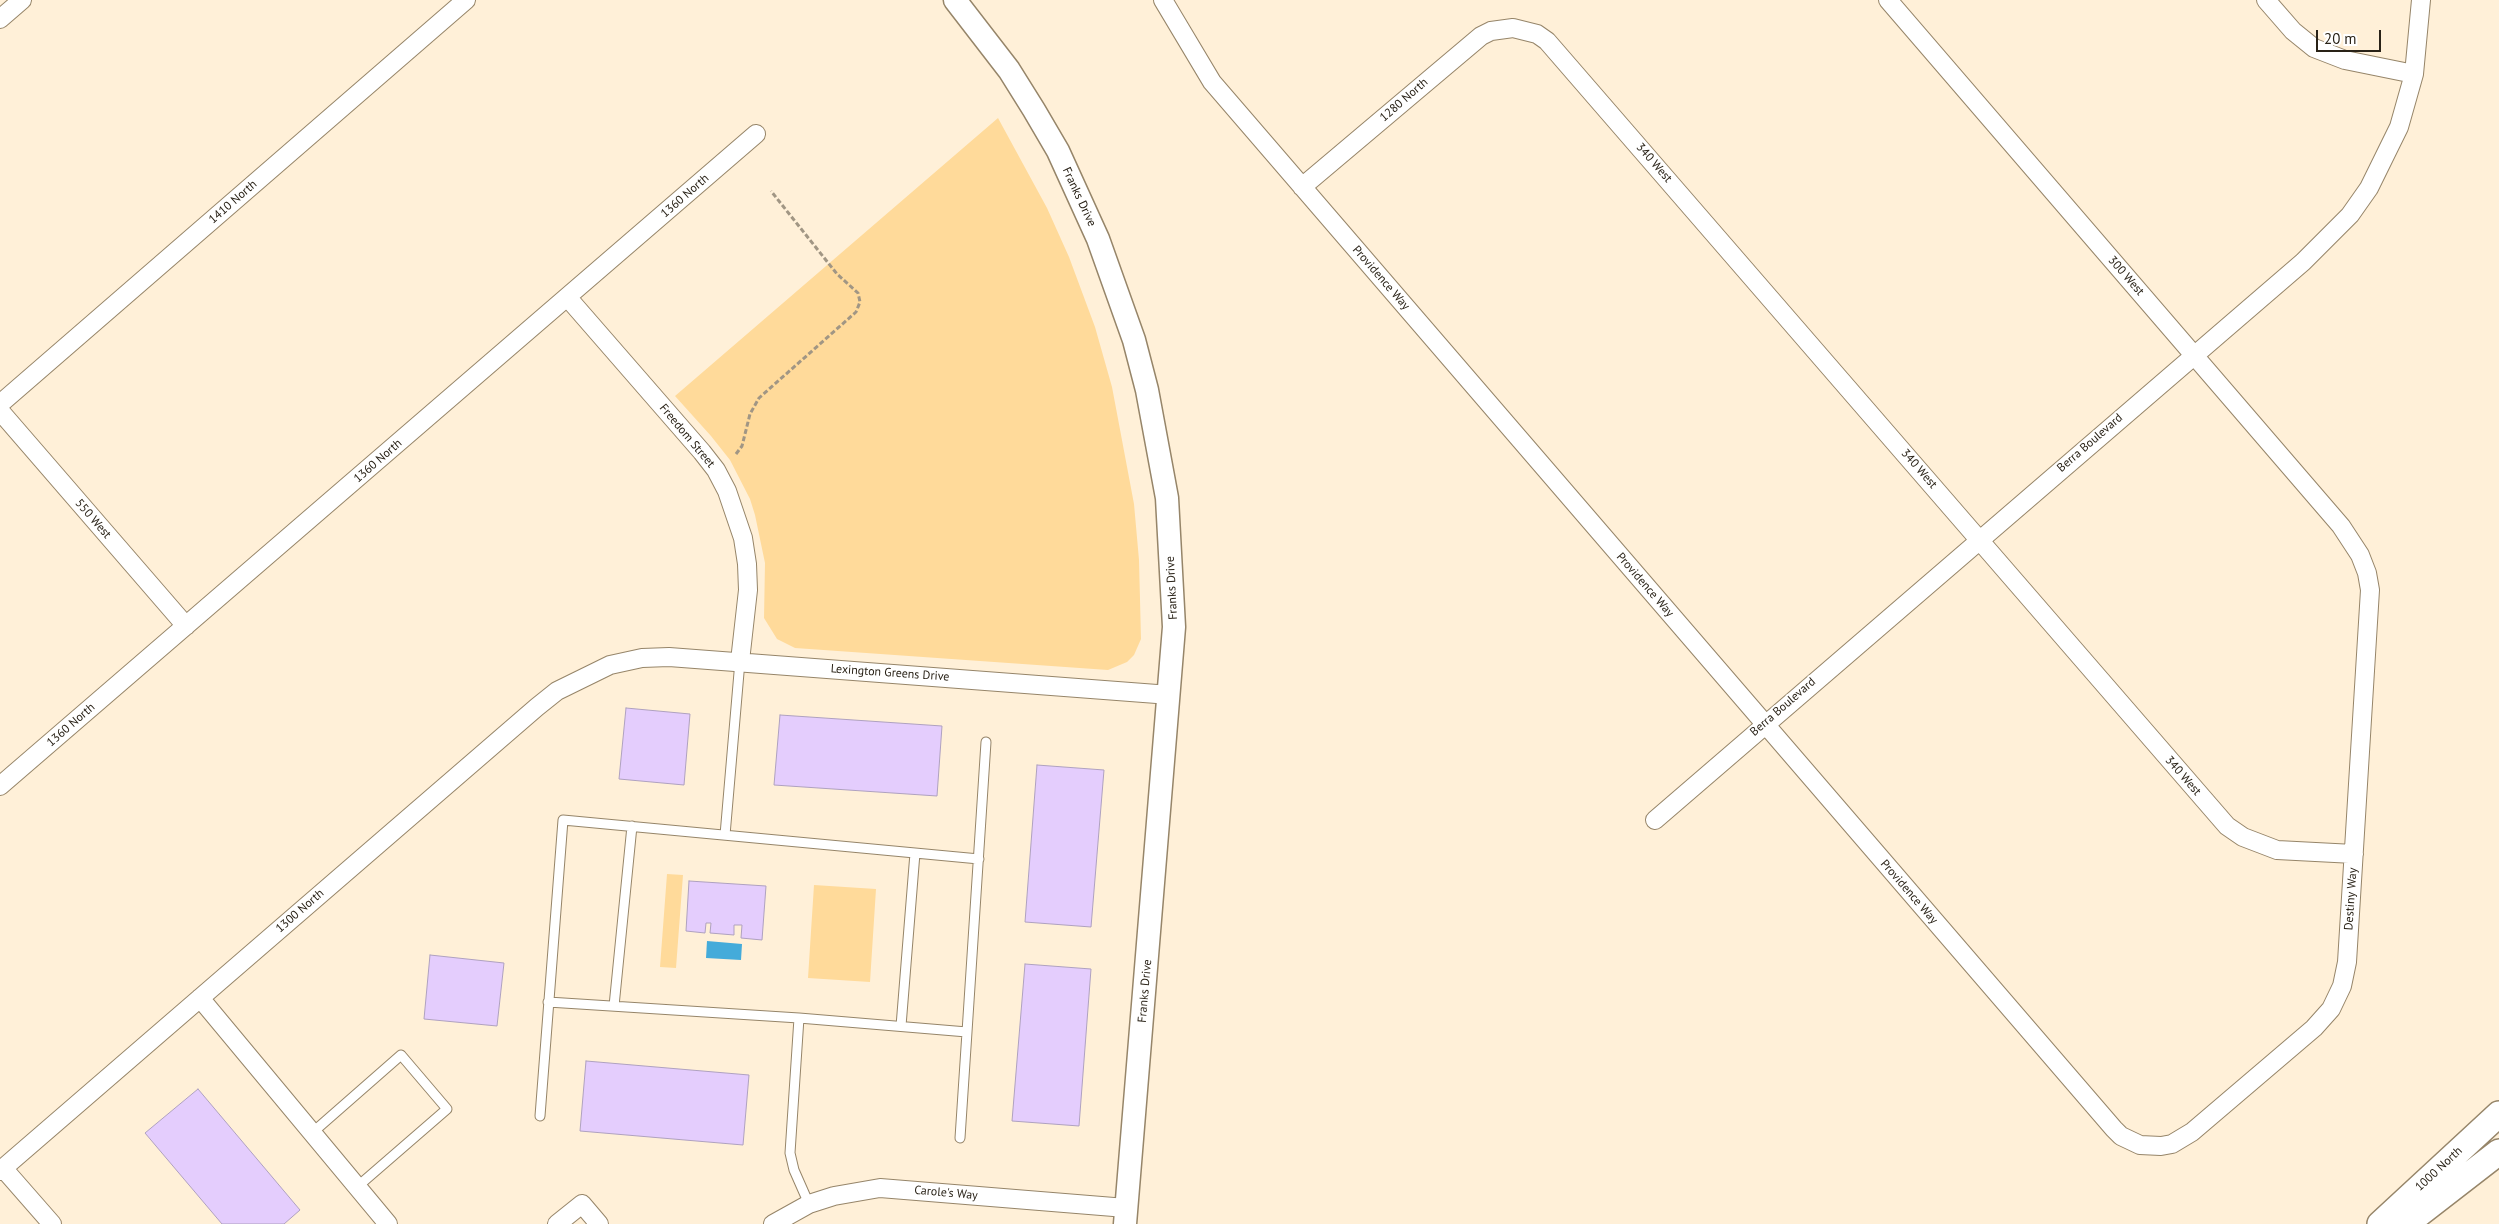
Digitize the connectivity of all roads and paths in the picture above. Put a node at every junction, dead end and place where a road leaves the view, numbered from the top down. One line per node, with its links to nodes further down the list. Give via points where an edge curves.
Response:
1 (22, 0): 8 (street)
2 (466, 0): 16 (street, 1410 North)
3 (955, 0): 24 (street, Franks Drive, via 1009,70 1058,151 1098,239 1134,340 1149,399 1167,498 1174,627)
4 (1163, 0): 12 (street, Providence Way, via 1212,82)
5 (1888, 0): 15 (street, 300 West)
6 (2266, 0): 10 (street, via 2293,31 2314,48 2345,60)
7 (2421, 0): 10 (street, Berra Boulevard)
8 (0, 19)
9 (1513, 28): 12 (street, 1280 North, via 1491,31 1472,42); 19 (street, 340 West, via 1537,34 1556,50)
10 (2414, 74): 15 (street, Berra Boulevard, via 2399,127 2369,188 2350,215 2303,262)
11 (756, 134): 14 (street, 1360 North)
12 (1302, 187): 25 (street, Providence Way)
13 (771, 191): 18 (path, via 838,274 858,293 860,302 856,312 758,398 750,414 742,446)
14 (568, 298): 21 (street, 1360 North); 22 (street, Freedom Street, via 702,452 727,491 743,538 747,564 748,590)
15 (2193, 354): 19 (street, Berra Boulevard); 20 (street, 300 West, via 2341,526)
16 (0, 404)
17 (0, 411): 21 (street, 550 West)
18 (736, 454)
19 (1979, 539): 25 (street, Berra Boulevard); 32 (street, 340 West, via 2227,826 2243,837 2277,850)
20 (2360, 555): 32 (street, Destiny Way, via 2370,590)
21 (186, 626): 27 (street, 1360 North)
22 (740, 661): 23 (street, Lexington Greens Drive, via 642,658); 24 (street, Lexington Greens Drive); 30 (lane)
23 (610, 666): 34 (street, 1300 North, via 557,691 537,707)
24 (1170, 695): 49 (street, Franks Drive)
25 (1765, 723): 28 (street, Berra Boulevard); 44 (street, Providence Way, via 2114,1129 2130,1141)
26 (986, 742): 33 (lane)
27 (0, 786)
28 (1655, 820)
29 (632, 826): 30 (lane); 35 (lane, via 563,820); 36 (lane)
30 (725, 835): 31 (lane)
31 (915, 853): 33 (lane); 38 (lane)
32 (2354, 854): 44 (street, Destiny Way, via 2345,974 2331,1009 2314,1028 2192,1132 2172,1144)
33 (979, 859): 39 (lane)
34 (200, 998): 42 (street); 46 (street, 1300 North)
35 (548, 1002): 36 (lane); 41 (lane)
36 (614, 1006): 37 (lane)
37 (799, 1018): 38 (lane); 48 (lane, via 790,1153)
38 (901, 1026): 39 (lane)
39 (967, 1032): 43 (lane)
40 (2499, 1114): 55 (main road, 1000 North)
41 (540, 1116)
42 (312, 1133): 47 (street); 47 (lane, via 401,1055 447,1109)
43 (960, 1138)
44 (2150, 1147)
45 (2499, 1152): 56 (main road, 1000 North)
46 (1, 1169): 50 (street)
47 (357, 1187): 51 (street)
48 (809, 1204): 49 (street, Carole's Way, via 842,1194 880,1188); 54 (street, Carole's Way)
49 (1126, 1216)
50 (52, 1224)
51 (388, 1224)
52 (557, 1224): 53 (street, via 582,1204)
53 (599, 1224)
54 (773, 1224)
55 (2380, 1224)
56 (2406, 1224)

